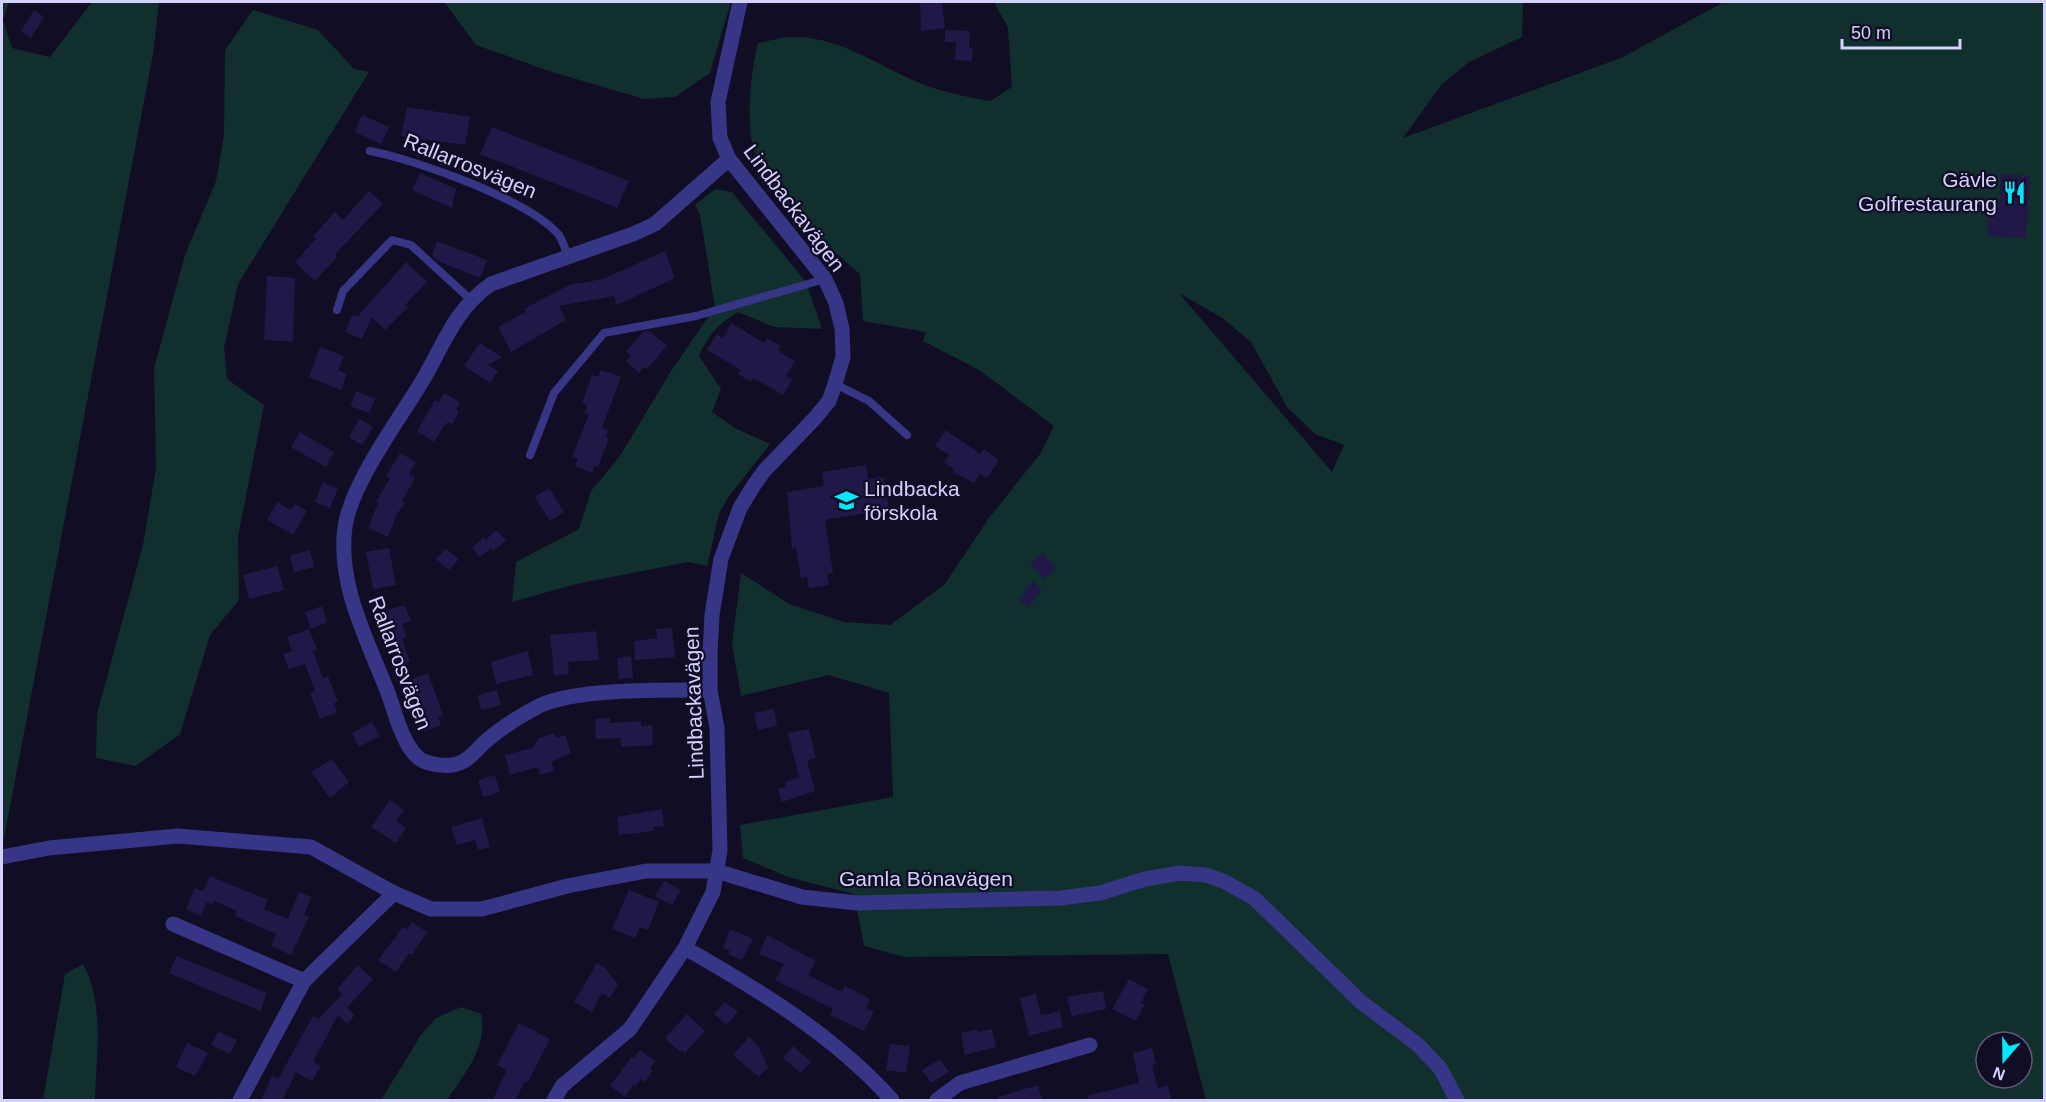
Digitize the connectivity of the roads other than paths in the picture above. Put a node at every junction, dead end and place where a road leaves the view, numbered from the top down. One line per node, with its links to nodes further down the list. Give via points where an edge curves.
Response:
1 (740, 2): 3 (street, Lindbackavägen, via 718,102 720,138)
2 (370, 151): 4 (lane, Rallarrosvägen, via 414,162 523,207 561,237)
3 (729, 159): 4 (street, Rallarrosvägen, via 655,224); 5 (street, Lindbackavägen)
4 (568, 256): 6 (street, Rallarrosvägen, via 490,284)
5 (825, 279): 8 (street, Lindbackavägen, via 842,329 843,357); 10 (lane, via 696,315 604,333 554,393)
6 (470, 299): 7 (lane, via 411,245 392,240 343,291); 11 (street, Rallarrosvägen, via 449,328 435,360 364,479 345,527 347,574 354,604 404,738 424,762 443,766 462,762 516,718 543,705 568,698 645,690)
7 (337, 310)
8 (835, 384): 9 (lane, via 869,401); 11 (street, Lindbackavägen, via 829,401 764,471 731,529 721,560 712,615)
9 (907, 435)
10 (530, 455)
11 (710, 690): 13 (street, Lindbackavägen, via 717,728 720,850)
12 (2, 857): 14 (street, Gamla Bönavägen, via 49,848 178,836 311,847)
13 (716, 871): 14 (street, Gamla Bönavägen, via 646,870 567,885 482,909 431,909); 16 (street, Lindbackavägen, via 712,892); 23 (street, Gamla Bönavägen, via 802,897 857,903 1060,898 1100,893 1180,873 1206,875 1254,898 1361,1002 1417,1044 1440,1068)
14 (394, 893): 17 (street)
15 (173, 924): 17 (street)
16 (685, 948): 20 (street, Lindbackavägen, via 630,1029 562,1086); 21 (street, via 744,981 832,1042)
17 (304, 981): 19 (street)
18 (1090, 1045): 22 (street, via 960,1083)
19 (240, 1101)
20 (554, 1101)
21 (892, 1101)
22 (937, 1101)
23 (1457, 1101)

